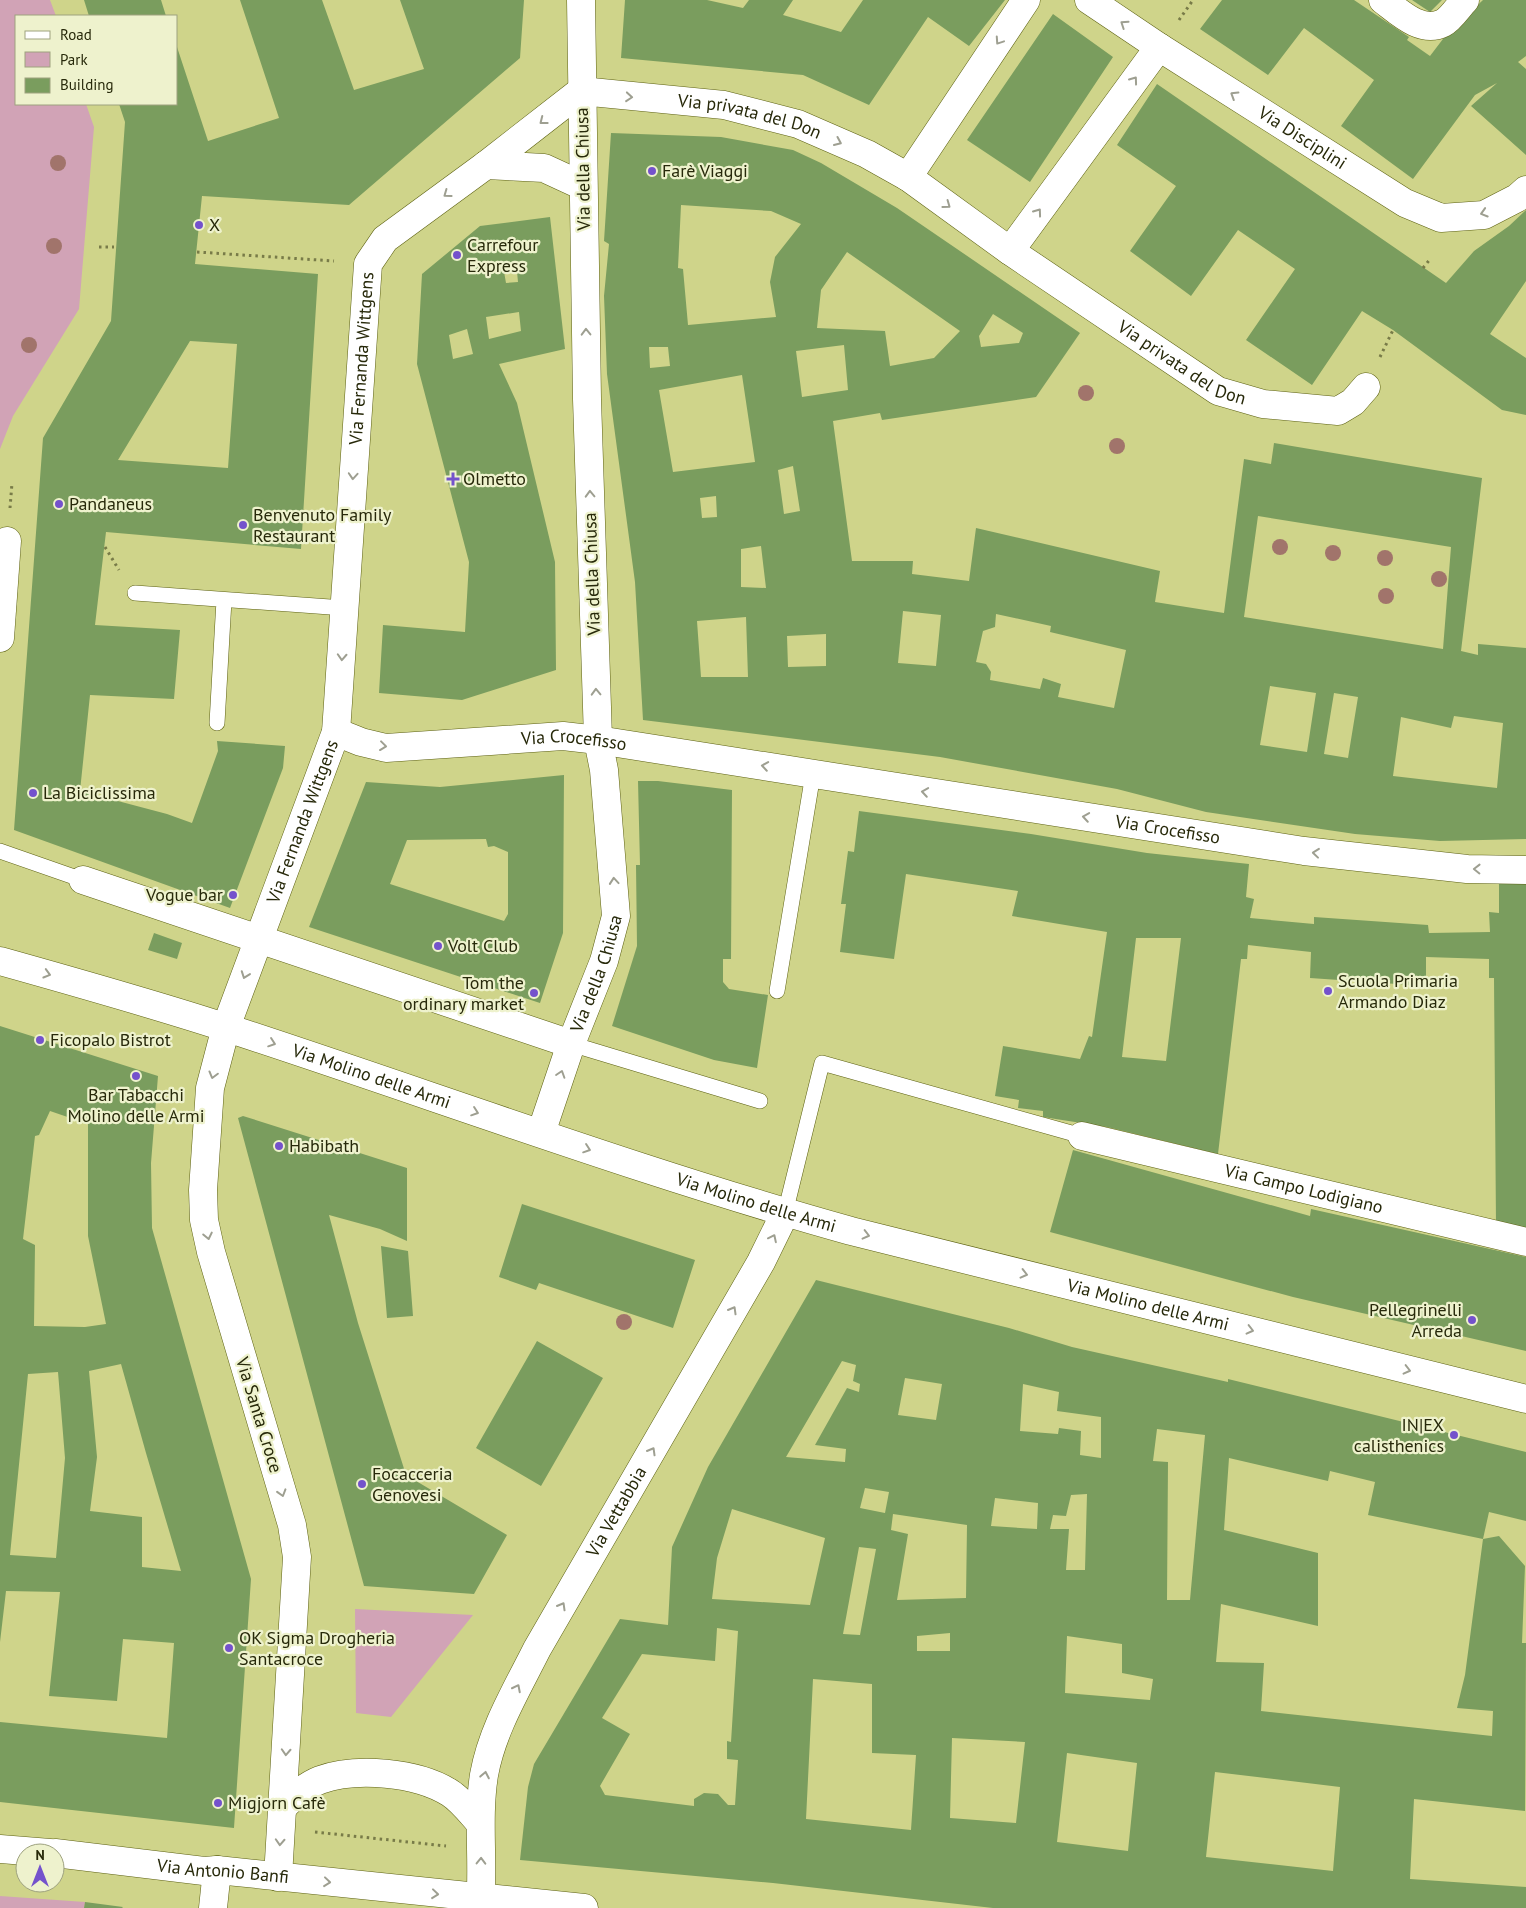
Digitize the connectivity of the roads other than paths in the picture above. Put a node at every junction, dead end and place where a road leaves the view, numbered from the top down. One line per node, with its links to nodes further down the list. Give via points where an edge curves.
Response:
1 (581, 0): 7 (street, Via della Chiusa)
2 (1026, 0): 9 (street, one-way to 9)
3 (1089, 0): 6 (street, Via Disciplini, one-way to 3)
4 (1384, 0): 5 (street, via 1407,18 1424,26 1443,23)
5 (1465, 0)
6 (1159, 47): 11 (street, Via Disciplini, one-way to 6, via 1484,215 1441,218 1405,203); 12 (street, one-way to 6)
7 (581, 91): 8 (street, Via Fernanda Wittgens, one-way to 8); 9 (street, Via privata del Don, one-way to 9, via 724,105 798,124 867,154); 10 (street, Via della Chiusa)
8 (486, 165): 10 (street, via 544,168); 17 (street, Via Fernanda Wittgens, one-way to 17, via 385,239 368,264)
9 (908, 177): 12 (street, Via privata del Don, one-way to 12)
10 (583, 186): 21 (street, Via della Chiusa, one-way to 10)
11 (1526, 190)
12 (1010, 251): 13 (street, Via privata del Don, via 1218,391 1263,404 1338,411 1353,402)
13 (1366, 387)
14 (7, 541): 18 (street)
15 (135, 593): 16 (lane)
16 (224, 600): 17 (lane); 19 (lane)
17 (344, 608): 20 (street, Via Fernanda Wittgens, one-way to 20)
18 (0, 638)
19 (216, 723)
20 (336, 732): 21 (street, Via Crocefisso, one-way to 21, via 386,748 563,736); 26 (street, Via Fernanda Wittgens)
21 (598, 740): 22 (street, Via Crocefisso, one-way to 21); 30 (street, Via della Chiusa, one-way to 21, via 604,961 616,916 604,770)
22 (813, 774): 24 (street, Via Crocefisso, one-way to 22, via 1467,869 1304,852); 28 (lane)
23 (0, 851): 25 (lane)
24 (1526, 870)
25 (83, 880): 26 (street)
26 (258, 939): 29 (street, Via Fernanda Wittgens, one-way to 29); 30 (street)
27 (0, 960): 29 (street, Via Molino delle Armi, one-way to 29)
28 (777, 991)
29 (226, 1027): 32 (street, Via Molino delle Armi, one-way to 32); 37 (street, Via Santa Croce, one-way to 37, via 210,1088 204,1220 292,1525 297,1557)
30 (571, 1044): 31 (lane); 32 (street, Via della Chiusa, one-way to 30)
31 (760, 1101)
32 (540, 1133): 34 (street, Via Molino delle Armi, one-way to 34)
33 (1082, 1136): 34 (lane, via 822,1063); 35 (street, Via Campo Lodigiano)
34 (785, 1213): 36 (street, Via Molino delle Armi, one-way to 36); 38 (street, Via Vettabbia, one-way to 34, via 484,1774 505,1712 537,1649 761,1262)
35 (1526, 1242)
36 (1526, 1399)
37 (283, 1807): 38 (street, via 319,1781 348,1773 381,1774 417,1780 450,1793); 43 (street, Via Santa Croce, one-way to 43)
38 (480, 1823): 45 (street, Via Vettabbia, one-way to 38)
39 (0, 1849): 40 (street)
40 (15, 1850)
41 (65, 1855): 42 (street, Via Antonio Banfi)
42 (217, 1870): 43 (street, Via Antonio Banfi); 46 (street)
43 (278, 1877): 44 (street, Via Antonio Banfi, one-way to 44)
44 (389, 1898): 45 (street, Via Antonio Banfi, one-way to 45)
45 (480, 1903): 47 (street, Via Antonio Banfi)
46 (213, 1908)
47 (584, 1908)

